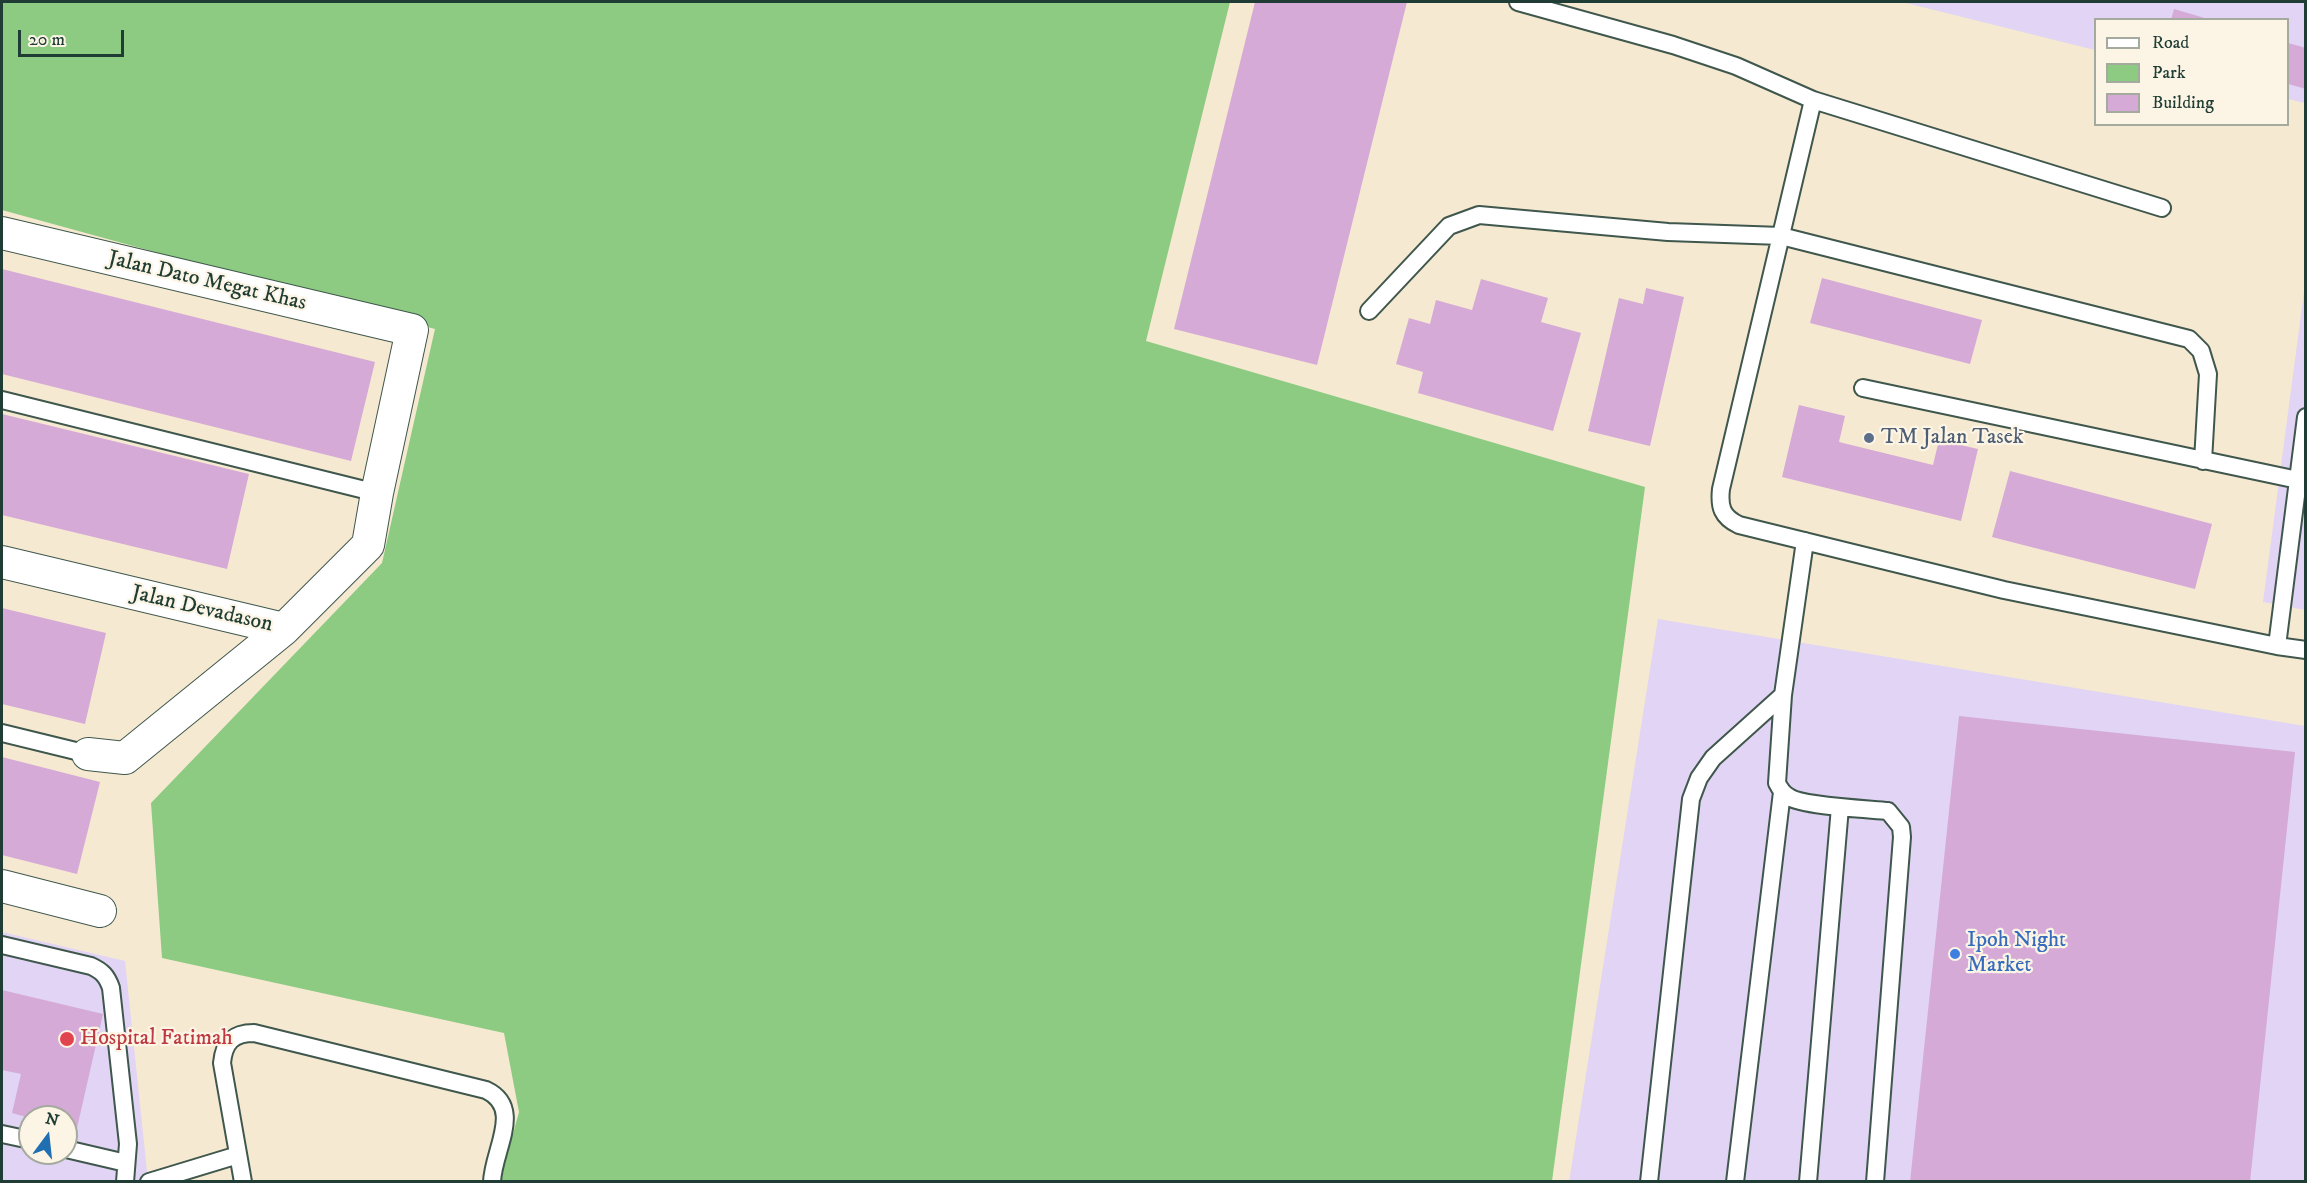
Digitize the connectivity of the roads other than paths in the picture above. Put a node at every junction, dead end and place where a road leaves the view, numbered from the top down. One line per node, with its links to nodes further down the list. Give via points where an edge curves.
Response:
1 (1518, 2): 2 (lane, via 1673,45 1736,66)
2 (1813, 100): 3 (lane); 5 (lane)
3 (2162, 208)
4 (2, 233): 7 (street, Jalan Dato Megat Khas)
5 (1781, 236): 6 (lane, via 1668,232 1479,215 1449,226); 11 (lane, via 2189,339 2201,351 2208,374); 14 (lane, via 1719,503 1723,513 1739,525)
6 (1369, 311)
7 (412, 330): 13 (street, Jalan Devadason)
8 (1863, 388): 11 (lane)
9 (2, 400): 13 (lane)
10 (2306, 417): 12 (lane)
11 (2203, 461): 12 (lane)
12 (2298, 480): 17 (lane)
13 (377, 494): 16 (street, Jalan Devadason, via 368,545)
14 (1805, 541): 17 (lane, via 2004,590); 19 (lane)
15 (2, 562): 16 (street, Jalan Devadason)
16 (284, 629): 21 (street, via 125,758)
17 (2277, 646): 18 (lane)
18 (2306, 650)
19 (1784, 695): 22 (lane, via 1776,772); 36 (lane, via 1713,758 1691,799)
20 (2, 733): 21 (lane)
21 (88, 754)
22 (1782, 792): 23 (lane, via 1801,802); 37 (lane)
23 (1840, 807): 38 (lane); 39 (lane, via 1888,811 1901,827 1902,837)
24 (2, 886): 25 (street)
25 (100, 911)
26 (2, 945): 31 (lane, via 91,966 108,978 128,1144)
27 (2, 1134): 28 (lane)
28 (18, 1137)
29 (78, 1152): 31 (lane)
30 (238, 1155): 33 (lane); 34 (lane); 35 (lane, via 223,1050 230,1039 254,1033 495,1095 506,1112)
31 (126, 1164): 32 (lane)
32 (125, 1182)
33 (149, 1182)
34 (243, 1182)
35 (492, 1182)
36 (1649, 1182)
37 (1735, 1182)
38 (1808, 1182)
39 (1875, 1182)

